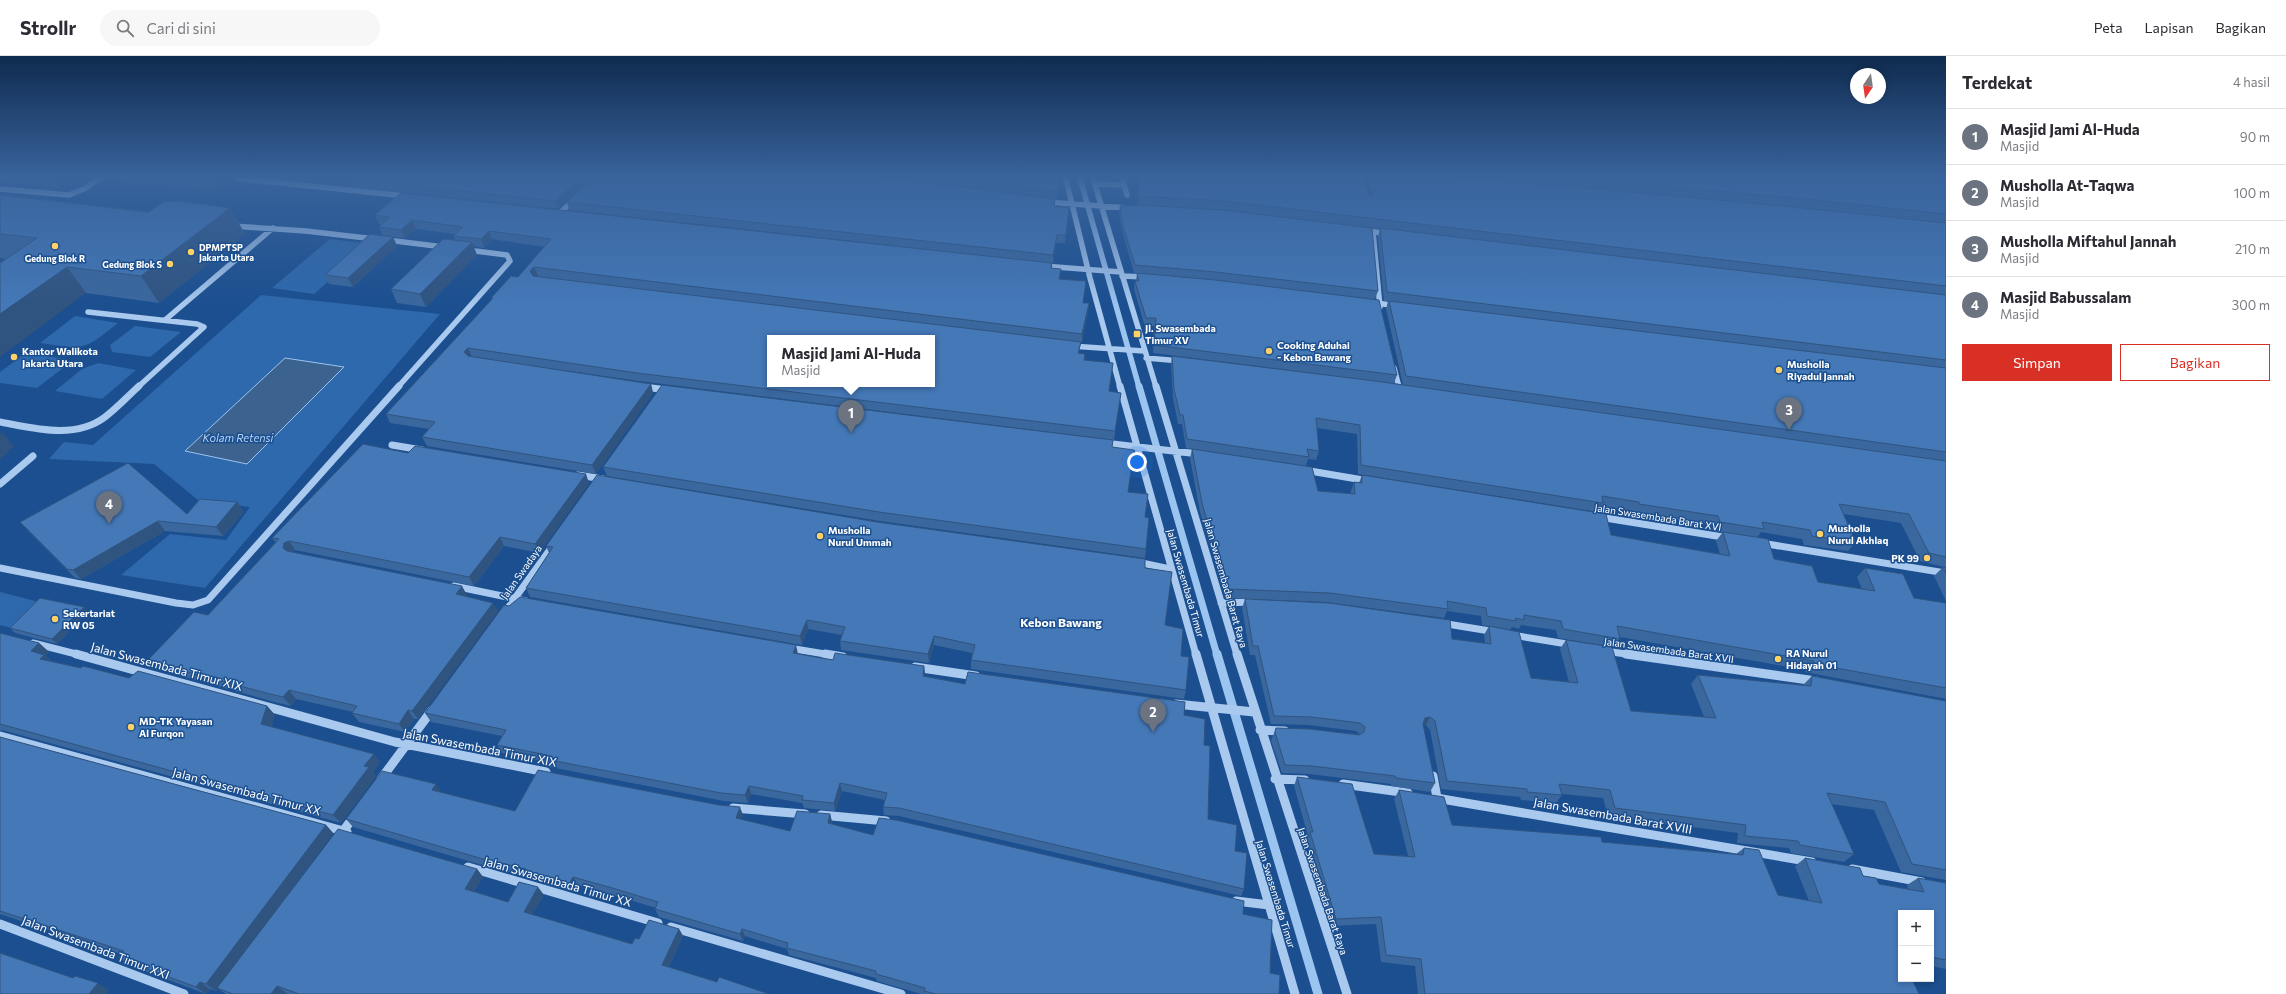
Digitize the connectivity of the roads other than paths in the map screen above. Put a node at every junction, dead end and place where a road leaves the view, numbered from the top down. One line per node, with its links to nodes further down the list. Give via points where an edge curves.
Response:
1 (1077, 219): 11 (street, Jalan Swasembada Timur)
2 (1102, 219): 12 (street, Jalan Swasembada Barat Raya)
3 (228, 225): 4 (street)
4 (273, 228): 8 (street); 19 (street)
5 (1357, 230): 6 (street)
6 (1373, 232): 7 (street); 15 (street)
7 (1397, 235)
8 (455, 248)
9 (462, 250): 46 (street, via 507,255 510,261 208,600 193,605 176,603)
10 (1034, 265): 11 (street)
11 (1086, 270): 12 (street); 21 (street, Jalan Swasembada Timur)
12 (1120, 273): 13 (street); 22 (street, Jalan Swasembada Barat Raya)
13 (1153, 278)
14 (1364, 302): 15 (street)
15 (1380, 304): 16 (street); 17 (street)
16 (1403, 306)
17 (1381, 311)
18 (88, 312): 19 (street)
19 (165, 320): 28 (street, via 204,327 97,422 75,431 56,431)
20 (1062, 344): 21 (street)
21 (1110, 350): 22 (street); 31 (street, Jalan Swasembada Timur)
22 (1144, 353): 24 (street); 32 (street, Jalan Swasembada Barat Raya)
23 (1393, 361): 26 (street, via 1403,390)
24 (1189, 362)
25 (639, 386): 27 (street, via 660,392)
26 (1392, 388)
27 (677, 391)
28 (0, 422)
29 (1099, 443): 31 (street)
30 (392, 445): 33 (street)
31 (1137, 447): 32 (street); 47 (street, Jalan Swasembada Timur)
32 (1173, 450): 34 (street); 52 (street, Jalan Swasembada Barat Raya)
33 (432, 451)
34 (1208, 455)
35 (33, 456): 40 (street)
36 (1294, 469): 39 (street)
37 (573, 474): 38 (street)
38 (609, 480)
39 (1381, 482)
40 (0, 484)
41 (1593, 516): 43 (street, Jalan Swasembada Barat XVI)
42 (560, 535): 50 (street, Jalan Swadaya)
43 (1734, 539)
44 (1750, 542): 48 (street)
45 (1128, 560): 47 (street)
46 (0, 568)
47 (1170, 569): 66 (street, Jalan Swasembada Timur)
48 (1946, 573)
49 (448, 585): 50 (street)
50 (515, 599): 51 (street); 54 (street, Jalan Swadaya)
51 (538, 602)
52 (1221, 603): 53 (street); 67 (street, Jalan Swasembada Barat Raya)
53 (1264, 603)
54 (501, 618)
55 (1434, 622): 58 (street)
56 (23, 640): 71 (street, Jalan Swasembada Timur XIX, via 151,673)
57 (779, 646): 60 (street)
58 (1579, 646)
59 (1595, 649): 63 (street, Jalan Swasembada Barat XVII)
60 (849, 658)
61 (903, 665): 62 (street)
62 (981, 676)
63 (1826, 682)
64 (440, 700): 71 (street)
65 (1169, 703): 66 (street)
66 (1210, 709): 67 (street); 90 (street, Jalan Swasembada Timur)
67 (1252, 712): 68 (street, Jalan Swasembada Barat Raya)
68 (1260, 730): 69 (street); 74 (street, Jalan Swasembada Barat Raya)
69 (1293, 731)
70 (0, 736): 82 (street, Jalan Swasembada Timur XX)
71 (406, 745): 73 (street, Jalan Swasembada Timur XIX); 77 (street)
72 (1431, 768): 86 (street, Jalan Swasembada Barat XVIII, via 1433,797)
73 (553, 774)
74 (1275, 779): 75 (street); 95 (street, Jalan Swasembada Barat Raya)
75 (1315, 781)
76 (1331, 783): 78 (street)
77 (375, 788)
78 (1415, 794)
79 (361, 806): 82 (street)
80 (723, 807): 81 (street)
81 (898, 822)
82 (343, 830): 83 (street, Jalan Swasembada Timur XX); 84 (street)
83 (358, 835)
84 (334, 843)
85 (458, 864): 93 (street, Jalan Swasembada Timur XX)
86 (1821, 864)
87 (1845, 868): 88 (street)
88 (1930, 883)
89 (1229, 899): 90 (street)
90 (1268, 906): 94 (street, Jalan Swasembada Timur)
91 (0, 924): 92 (street, Jalan Swasembada Timur XXI)
92 (184, 994)
93 (901, 994)
94 (1295, 994)
95 (1347, 994)

